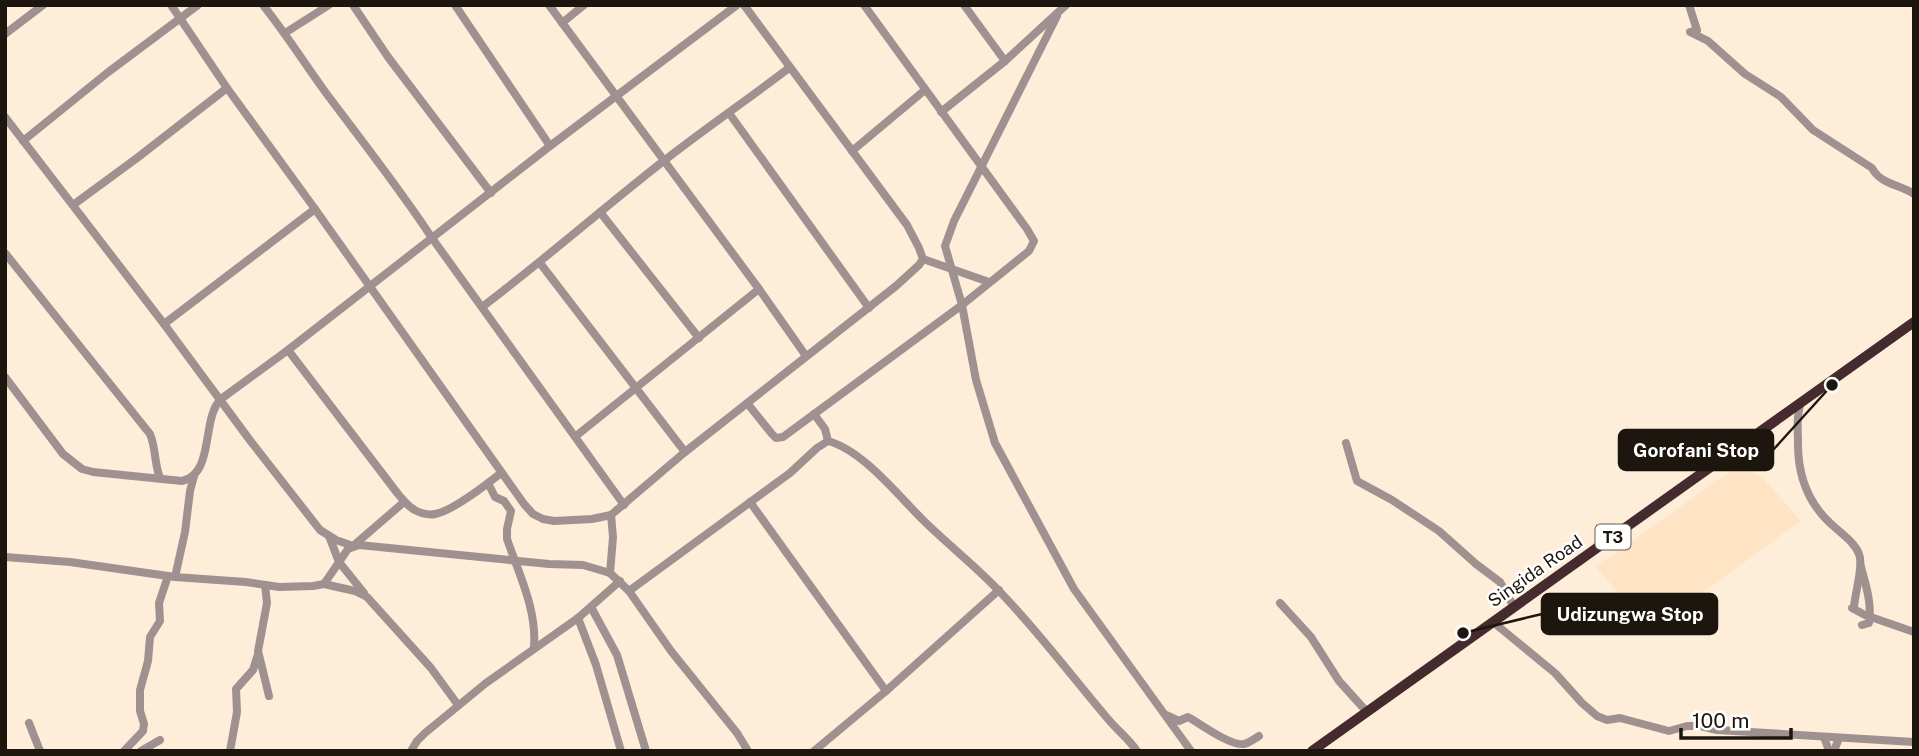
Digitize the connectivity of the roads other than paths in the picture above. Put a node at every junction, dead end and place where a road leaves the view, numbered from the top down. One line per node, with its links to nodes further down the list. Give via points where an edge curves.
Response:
1 (43, 5): 20 (street)
2 (171, 5): 17 (street)
3 (198, 5): 17 (street)
4 (263, 5): 19 (street)
5 (329, 5): 19 (street)
6 (353, 5): 34 (street)
7 (455, 5): 30 (street)
8 (549, 5): 18 (street)
9 (584, 5): 18 (street)
10 (737, 5): 25 (street)
11 (744, 5): 22 (street)
12 (864, 5): 24 (street)
13 (964, 5): 21 (street)
14 (1066, 5): 16 (street)
15 (1689, 5): 35 (street, via 1697,30 1690,32 1781,97 1813,130 1872,168 1878,177)
16 (1057, 16): 21 (street); 33 (street)
17 (180, 18): 23 (street); 29 (street)
18 (562, 23): 25 (street)
19 (285, 33): 39 (street)
20 (5, 34)
21 (1005, 61): 26 (street)
22 (789, 68): 27 (street); 31 (street)
23 (227, 88): 36 (street); 37 (street)
24 (925, 90): 26 (street); 31 (street)
25 (616, 96): 30 (street); 32 (street)
26 (942, 112): 33 (street)
27 (729, 113): 32 (street); 49 (street)
28 (5, 117): 29 (street)
29 (23, 141): 36 (street)
30 (551, 146): 34 (street)
31 (852, 151): 41 (street, via 907,225)
32 (664, 161): 38 (street); 46 (street)
33 (981, 166): 43 (street, via 945,246); 44 (street, via 1034,242)
34 (491, 193): 39 (street)
35 (1914, 194)
36 (73, 205): 51 (street)
37 (315, 209): 45 (street); 51 (street)
38 (600, 212): 42 (street); 52 (street)
39 (432, 238): 45 (street); 48 (street)
40 (5, 253): 67 (street, via 150,433)
41 (923, 259): 43 (street); 49 (street)
42 (540, 263): 48 (street); 56 (street)
43 (952, 268): 44 (street); 47 (street)
44 (989, 282): 47 (street)
45 (370, 286): 53 (street); 65 (street)
46 (759, 289): 52 (street); 54 (street)
47 (962, 305): 60 (street); 101 (street, via 976,380 995,443 1074,589)
48 (482, 307): 61 (street)
49 (869, 307): 54 (street)
50 (1914, 322): 58 (highway, Singida Road / T3)
51 (164, 324): 57 (street)
52 (699, 338): 56 (street)
53 (288, 350): 57 (street); 69 (street)
54 (806, 356): 59 (street)
55 (5, 377): 67 (street, via 63,453 82,469)
56 (636, 388): 61 (street); 64 (street)
57 (221, 399): 66 (street, via 214,407); 73 (street)
58 (1801, 402): 78 (street, via 1796,426 1800,472 1811,500 1856,547); 89 (highway, Singida Road / T3)
59 (747, 403): 60 (street, via 776,438); 64 (street)
60 (814, 414): 62 (street)
61 (576, 436): 71 (street)
62 (828, 441): 70 (street); 84 (street, via 842,446 873,471)
63 (1346, 443): 89 (street, via 1357,481 1439,531 1500,582)
64 (685, 452): 71 (street)
65 (501, 472): 68 (street); 72 (street, via 542,519)
66 (194, 476): 67 (street, via 182,481); 80 (street)
67 (160, 478)
68 (488, 483): 69 (street, via 434,514 420,513); 76 (street, via 511,511 507,529)
69 (404, 502): 74 (street)
70 (750, 502): 85 (street); 97 (street)
71 (624, 505): 72 (street)
72 (611, 515): 79 (street)
73 (329, 536): 74 (street); 77 (street)
74 (353, 546): 76 (street); 77 (street)
75 (5, 557): 80 (street)
76 (514, 560): 79 (street, via 583,565); 95 (street, via 533,615)
77 (339, 562): 82 (street); 86 (street)
78 (1860, 564): 90 (street); 90 (street, via 1852,608)
79 (610, 573): 81 (street)
80 (172, 576): 83 (street); 103 (street, via 159,603 160,621 150,636 139,704)
81 (620, 581): 85 (street); 88 (street)
82 (324, 584): 83 (street); 86 (street)
83 (265, 585): 96 (street, via 267,603)
84 (999, 590): 97 (street); 118 (street)
85 (629, 591): 116 (street)
86 (367, 597): 99 (street)
87 (1280, 603): 100 (street)
88 (592, 607): 91 (street); 115 (street, via 617,655)
89 (1514, 607): 92 (highway, Singida Road / T3)
90 (1870, 617): 93 (street, via 1869,623); 94 (street)
91 (578, 618): 95 (street); 114 (street)
92 (1493, 622): 100 (highway, Singida Road / T3); 105 (street, via 1607,720 1669,731 1700,726)
93 (1861, 625)
94 (1914, 632)
95 (534, 647): 99 (street)
96 (258, 651): 98 (street); 112 (street, via 253,670 235,691 237,712)
97 (886, 691): 117 (street)
98 (269, 696)
99 (458, 705): 113 (street)
100 (1367, 712): 120 (highway, Singida Road / T3)
101 (1166, 715): 108 (street, via 1179,721 1188,718); 119 (street)
102 (29, 723): 109 (street)
103 (143, 731): 110 (street); 111 (street, via 160,740)
104 (1259, 736): 108 (street)
105 (1824, 737): 106 (street); 121 (street)
106 (1839, 738): 107 (street); 122 (street)
107 (1914, 742)
108 (1238, 748)
109 (40, 751)
110 (124, 751)
111 (141, 751)
112 (230, 751)
113 (411, 751)
114 (621, 751)
115 (646, 751)
116 (748, 751)
117 (814, 751)
118 (1137, 751)
119 (1191, 751)
120 (1312, 751)
121 (1829, 751)
122 (1834, 751)

